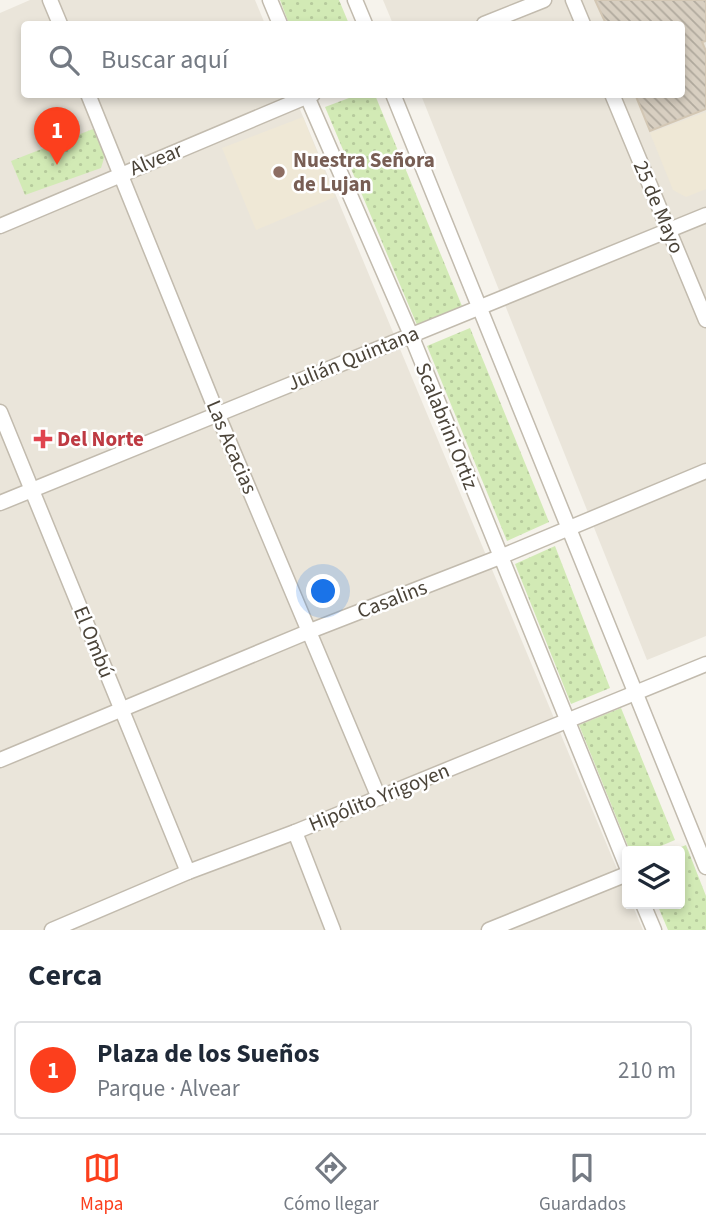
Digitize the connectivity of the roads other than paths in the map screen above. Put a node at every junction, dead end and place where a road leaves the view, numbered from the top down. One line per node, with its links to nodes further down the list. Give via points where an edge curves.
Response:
1 (50, 0): 6 (street)
2 (270, 0): 7 (street)
3 (355, 0): 8 (street)
4 (544, 0): 9 (street)
5 (573, 0): 10 (street)
6 (59, 21)
7 (279, 21)
8 (364, 21)
9 (492, 21)
10 (582, 21)
11 (90, 98): 16 (street, Las Acacias)
12 (302, 98): 16 (street, Alvear)
13 (310, 98): 22 (street, Scalabrini Ortiz)
14 (395, 98): 20 (street)
15 (614, 98): 19 (street, 25 de Mayo)
16 (119, 174): 18 (street, Alvear); 24 (street, Las Acacias)
17 (706, 215): 19 (street, Julián Quintana)
18 (0, 226)
19 (669, 230): 20 (street, Julián Quintana); 21 (street, 25 de Mayo)
20 (477, 307): 22 (street, Julián Quintana); 28 (street)
21 (706, 320)
22 (411, 335): 24 (street, Julián Quintana); 29 (street, Scalabrini Ortiz)
23 (0, 412): 26 (street, El Ombú)
24 (217, 413): 26 (street, Julián Quintana); 30 (street, Las Acacias)
25 (706, 471): 28 (street, Casalins)
26 (32, 490): 27 (street, Julián Quintana); 33 (street, El Ombú)
27 (0, 503)
28 (568, 528): 29 (street, Casalins); 32 (street)
29 (500, 557): 30 (street, Casalins); 34 (street, Scalabrini Ortiz)
30 (310, 631): 33 (street, Casalins); 36 (street, Las Acacias)
31 (706, 664): 32 (street, Hipólito Yrigoyen)
32 (634, 692): 34 (street, Hipólito Yrigoyen); 38 (street)
33 (121, 711): 35 (street, Casalins); 42 (street, El Ombú)
34 (568, 720): 36 (street, Hipólito Yrigoyen); 40 (street, Scalabrini Ortiz)
35 (0, 760)
36 (379, 798): 39 (street, Hipólito Yrigoyen)
37 (706, 825): 38 (street)
38 (692, 831): 41 (street)
39 (295, 832): 42 (street, Hipólito Yrigoyen); 46 (street)
40 (622, 855)
41 (706, 867)
42 (188, 872): 45 (street, Hipólito Yrigoyen)
43 (622, 876): 47 (street)
44 (645, 909): 48 (street)
45 (52, 930)
46 (333, 930)
47 (489, 930)
48 (654, 930)

